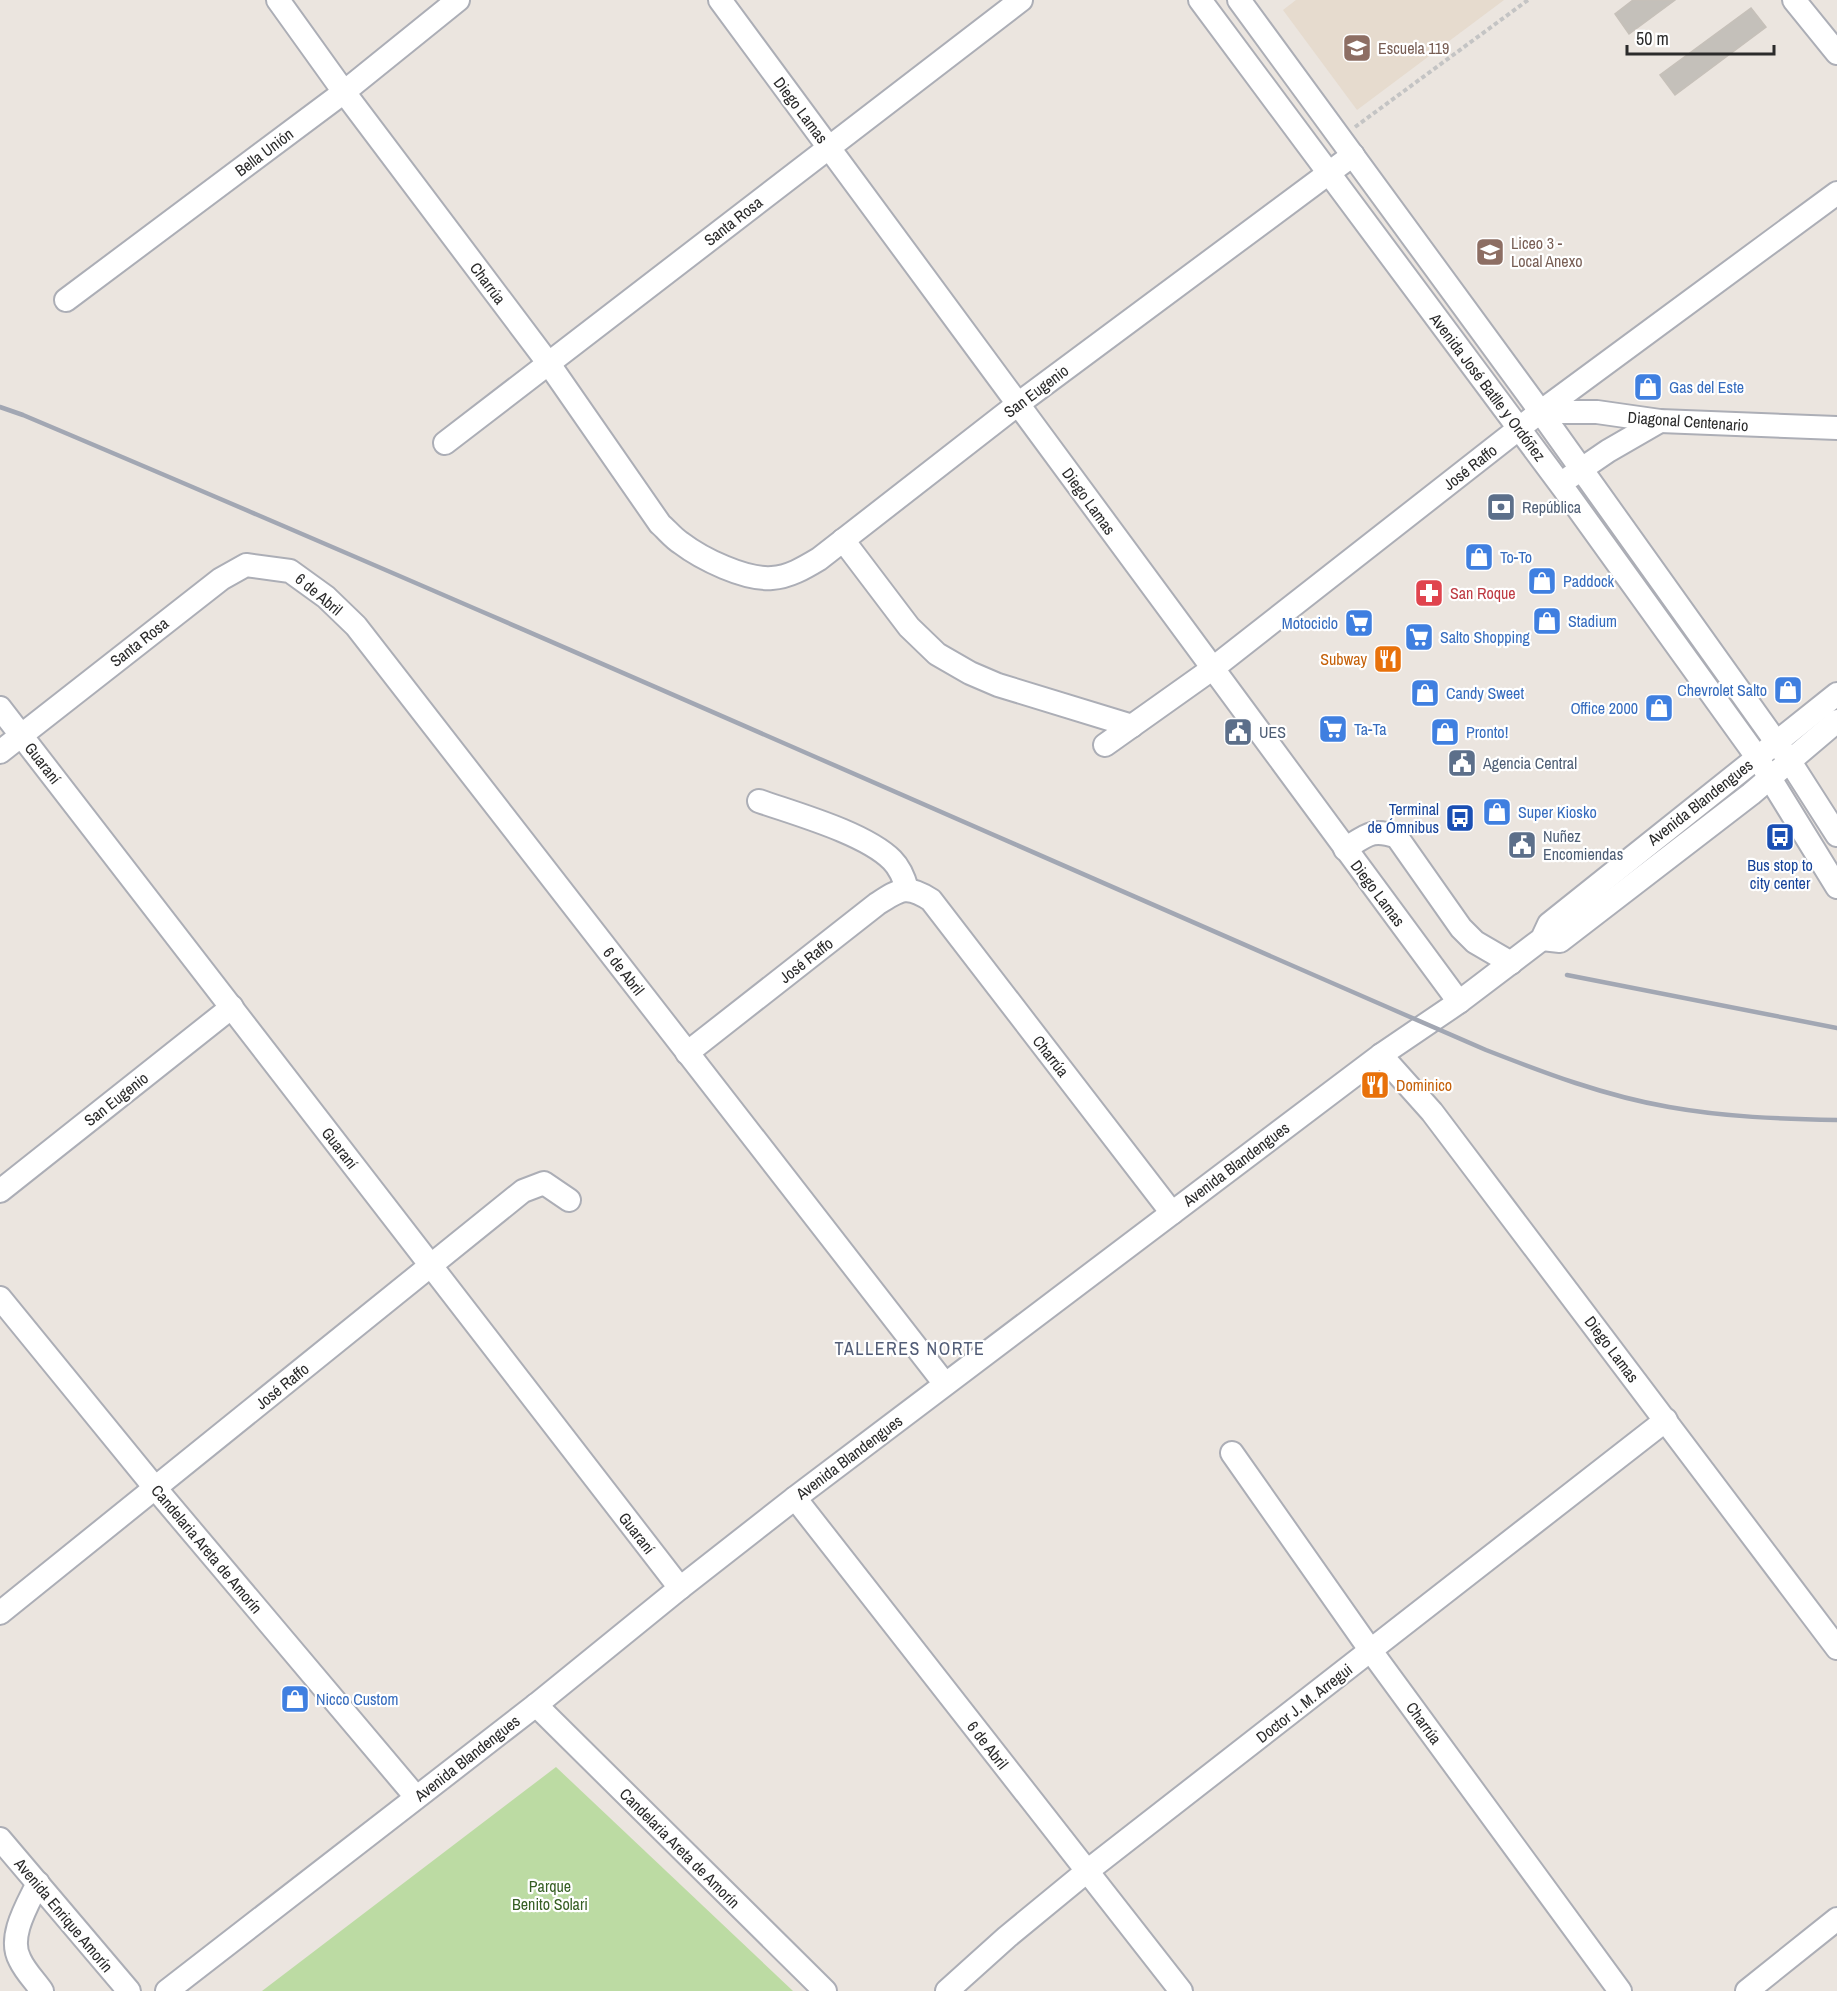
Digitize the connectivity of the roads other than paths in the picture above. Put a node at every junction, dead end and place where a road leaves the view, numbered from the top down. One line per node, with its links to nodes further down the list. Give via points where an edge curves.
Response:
1 (278, 0): 9 (street, Charrúa)
2 (458, 0): 9 (street, Bella Unión)
3 (720, 0): 11 (street, Diego Lamas)
4 (1020, 0): 11 (street, Santa Rosa)
5 (1200, 0): 12 (street, Avenida José Batlle y Ordóñez)
6 (1239, 0): 10 (street, Avenida José Batlle y Ordóñez)
7 (1794, 0): 8 (street)
8 (1837, 53)
9 (344, 92): 14 (street, Bella Unión); 15 (street, Charrúa)
10 (1346, 146): 12 (street, San Eugenio); 17 (street, Avenida José Batlle y Ordóñez)
11 (829, 147): 15 (street, Santa Rosa); 16 (street, Diego Lamas)
12 (1328, 173): 16 (street, San Eugenio); 19 (street, Avenida José Batlle y Ordóñez)
13 (1837, 194): 17 (street, José Raffo)
14 (66, 300)
15 (549, 364): 21 (street, Santa Rosa); 25 (street, Charrúa, via 660,524 680,543)
16 (1018, 404): 24 (street, San Eugenio); 27 (street, Diego Lamas)
17 (1540, 412): 18 (street, Diagonal Centenario, via 1597,412); 19 (street, José Raffo); 22 (street, Avenida José Batlle y Ordóñez)
18 (1660, 421): 20 (street, Diagonal Centenario); 22 (street)
19 (1519, 429): 23 (street, Avenida José Batlle y Ordóñez); 27 (street, José Raffo)
20 (1837, 429)
21 (445, 443)
22 (1581, 469): 23 (street, via 1566,480); 34 (street, Avenida José Batlle y Ordóñez)
23 (1564, 489): 36 (street, Avenida José Batlle y Ordóñez)
24 (843, 540): 25 (street, San Eugenio, via 798,572 771,578 740,574); 31 (street, via 909,627 938,654 998,685)
25 (706, 558)
26 (290, 571): 32 (street, Santa Rosa, via 246,565 221,579); 47 (street, 6 de Abril, via 326,597 356,626)
27 (1212, 669): 31 (street, José Raffo); 40 (street, Diego Lamas)
28 (1837, 694): 34 (street, Avenida Blandengues)
29 (0, 708): 32 (street, Guaraní)
30 (1837, 722): 34 (street, Avenida Blandengues)
31 (1132, 726): 33 (street, José Raffo)
32 (21, 735): 35 (street, Santa Rosa); 46 (street, Guaraní)
33 (1105, 745)
34 (1783, 751): 36 (street, Avenida Blandengues); 37 (street, Avenida Blandengues); 39 (street, Avenida José Batlle y Ordóñez)
35 (0, 752)
36 (1757, 757): 37 (street, Avenida José Batlle y Ordóñez); 43 (street, Avenida Blandengues, via 1549,924)
37 (1770, 777): 41 (street, Avenida José Batlle y Ordóñez); 43 (street, Avenida Blandengues, via 1560,941)
38 (759, 801): 42 (street, via 834,828 879,850 899,869)
39 (1837, 835)
40 (1346, 849): 44 (street, via 1369,834 1383,832 1398,837 1461,928 1475,942); 45 (street, Diego Lamas)
41 (1837, 886)
42 (907, 889): 47 (street, José Raffo, via 877,904); 51 (street, Charrúa, via 931,900)
43 (1542, 939): 44 (street, Avenida Blandengues)
44 (1511, 963): 45 (street, Avenida Blandengues)
45 (1459, 1002): 48 (street, Avenida Blandengues)
46 (232, 1007): 49 (street, San Eugenio); 52 (street, Guaraní)
47 (687, 1053): 54 (street, 6 de Abril)
48 (1381, 1055): 51 (street, Avenida Blandengues); 55 (street, Diego Lamas, via 1432,1112)
49 (0, 1191)
50 (569, 1200): 52 (street, José Raffo, via 544,1183 523,1191)
51 (1172, 1213): 54 (street, Avenida Blandengues)
52 (431, 1265): 57 (street, José Raffo); 59 (street, Guaraní)
53 (0, 1298): 57 (street, Candelaria Areta de Amorín)
54 (945, 1384): 58 (street, Avenida Blandengues)
55 (1666, 1420): 61 (street, Diego Lamas); 62 (street, Doctor J. M. Arregui)
56 (1232, 1453): 62 (street, Charrúa)
57 (156, 1489): 60 (street, José Raffo); 64 (street, Candelaria Areta de Amorín)
58 (795, 1498): 59 (street, Avenida Blandengues); 66 (street, 6 de Abril)
59 (680, 1588): 63 (street, Avenida Blandengues)
60 (0, 1613)
61 (1837, 1648)
62 (1371, 1651): 66 (street, Doctor J. M. Arregui); 75 (street, Charrúa)
63 (536, 1705): 64 (street, Avenida Blandengues); 72 (street, Candelaria Areta de Amorín)
64 (416, 1797): 71 (street, Avenida Blandengues)
65 (0, 1839): 67 (street, Avenida Enrique Amorín)
66 (1086, 1872): 73 (street, Doctor J. M. Arregui); 74 (street, 6 de Abril)
67 (38, 1883): 69 (street, via 18,1923 17,1944 18,1958); 70 (street, Avenida Enrique Amorín)
68 (1837, 1919): 76 (street)
69 (42, 1991)
70 (129, 1991)
71 (167, 1991)
72 (825, 1991)
73 (947, 1991)
74 (1181, 1991)
75 (1620, 1991)
76 (1747, 1991)

